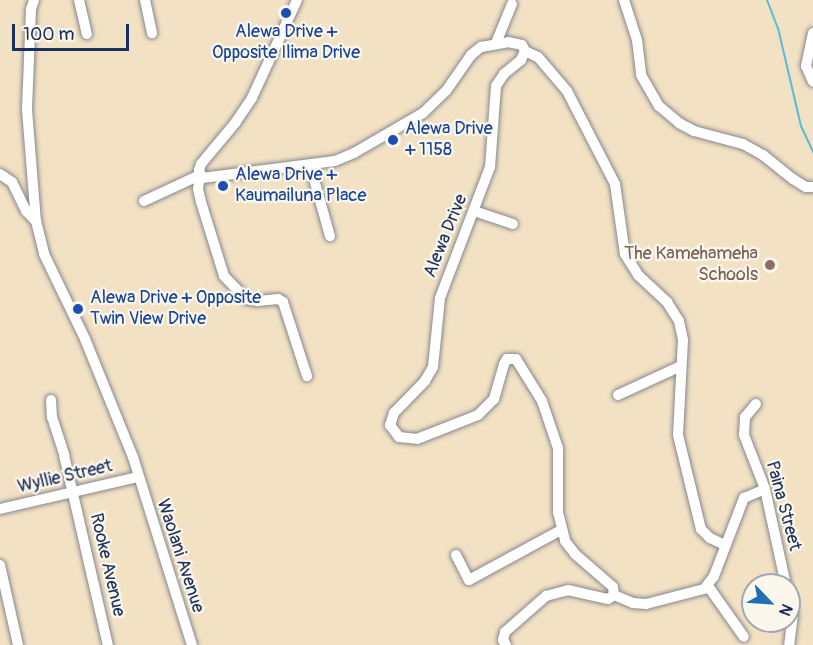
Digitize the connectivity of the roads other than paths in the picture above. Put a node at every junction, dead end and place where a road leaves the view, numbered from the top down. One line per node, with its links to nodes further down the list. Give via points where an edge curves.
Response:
1 (34, 0): 19 (street, via 27,110)
2 (79, 0): 9 (street)
3 (145, 0): 7 (street)
4 (297, 0): 15 (street, via 252,98 204,159)
5 (624, 0): 16 (street, via 638,40 641,75 658,106 694,131 743,144 806,187)
6 (512, 4): 10 (street)
7 (152, 33)
8 (813, 33): 12 (street, via 806,66)
9 (87, 34)
10 (496, 43): 11 (street, via 517,43); 13 (street, via 471,55 446,91 423,113 354,153)
11 (525, 51): 18 (street, Alewa Drive, via 496,86 490,167); 22 (street, via 538,57 562,83 609,170 617,191 622,247 638,275 668,302 676,315 682,333)
12 (813, 82)
13 (310, 165): 15 (street, via 208,179); 21 (street)
14 (0, 174): 19 (street, via 12,182 26,211)
15 (200, 175): 17 (street); 23 (street, via 201,202 224,276 246,299 278,298 283,302)
16 (813, 187)
17 (144, 201)
18 (474, 210): 20 (street); 31 (street, Alewa Drive, via 440,298 433,367 394,413 390,425 399,438 417,439 478,415 494,399 507,359 516,359 542,401 558,448)
19 (36, 221): 27 (street, via 44,254 103,382)
20 (513, 224)
21 (330, 236)
22 (681, 366): 24 (street); 32 (street, via 677,427 687,475 701,529)
23 (307, 376)
24 (618, 395)
25 (51, 400): 29 (street, Rooke Avenue)
26 (756, 404): 28 (street, Paina Street, via 745,417 744,435)
27 (138, 477): 29 (street, Wyllie Street); 41 (street, Waolani Avenue)
28 (765, 489): 32 (street, via 744,498); 35 (street, Paina Street)
29 (73, 492): 30 (street, Wyllie Street); 40 (street, Rooke Avenue)
30 (0, 509)
31 (561, 530): 33 (street, via 469,580); 37 (street, Alewa Drive, via 570,549 608,581)
32 (725, 545): 36 (street)
33 (456, 555)
34 (0, 565): 39 (street)
35 (783, 573)
36 (708, 586): 37 (street, via 646,604); 38 (street)
37 (614, 595): 42 (street, via 608,599 568,590 546,596 504,632 502,640)
38 (744, 637)
39 (18, 645)
40 (108, 645)
41 (192, 645)
42 (506, 645)

